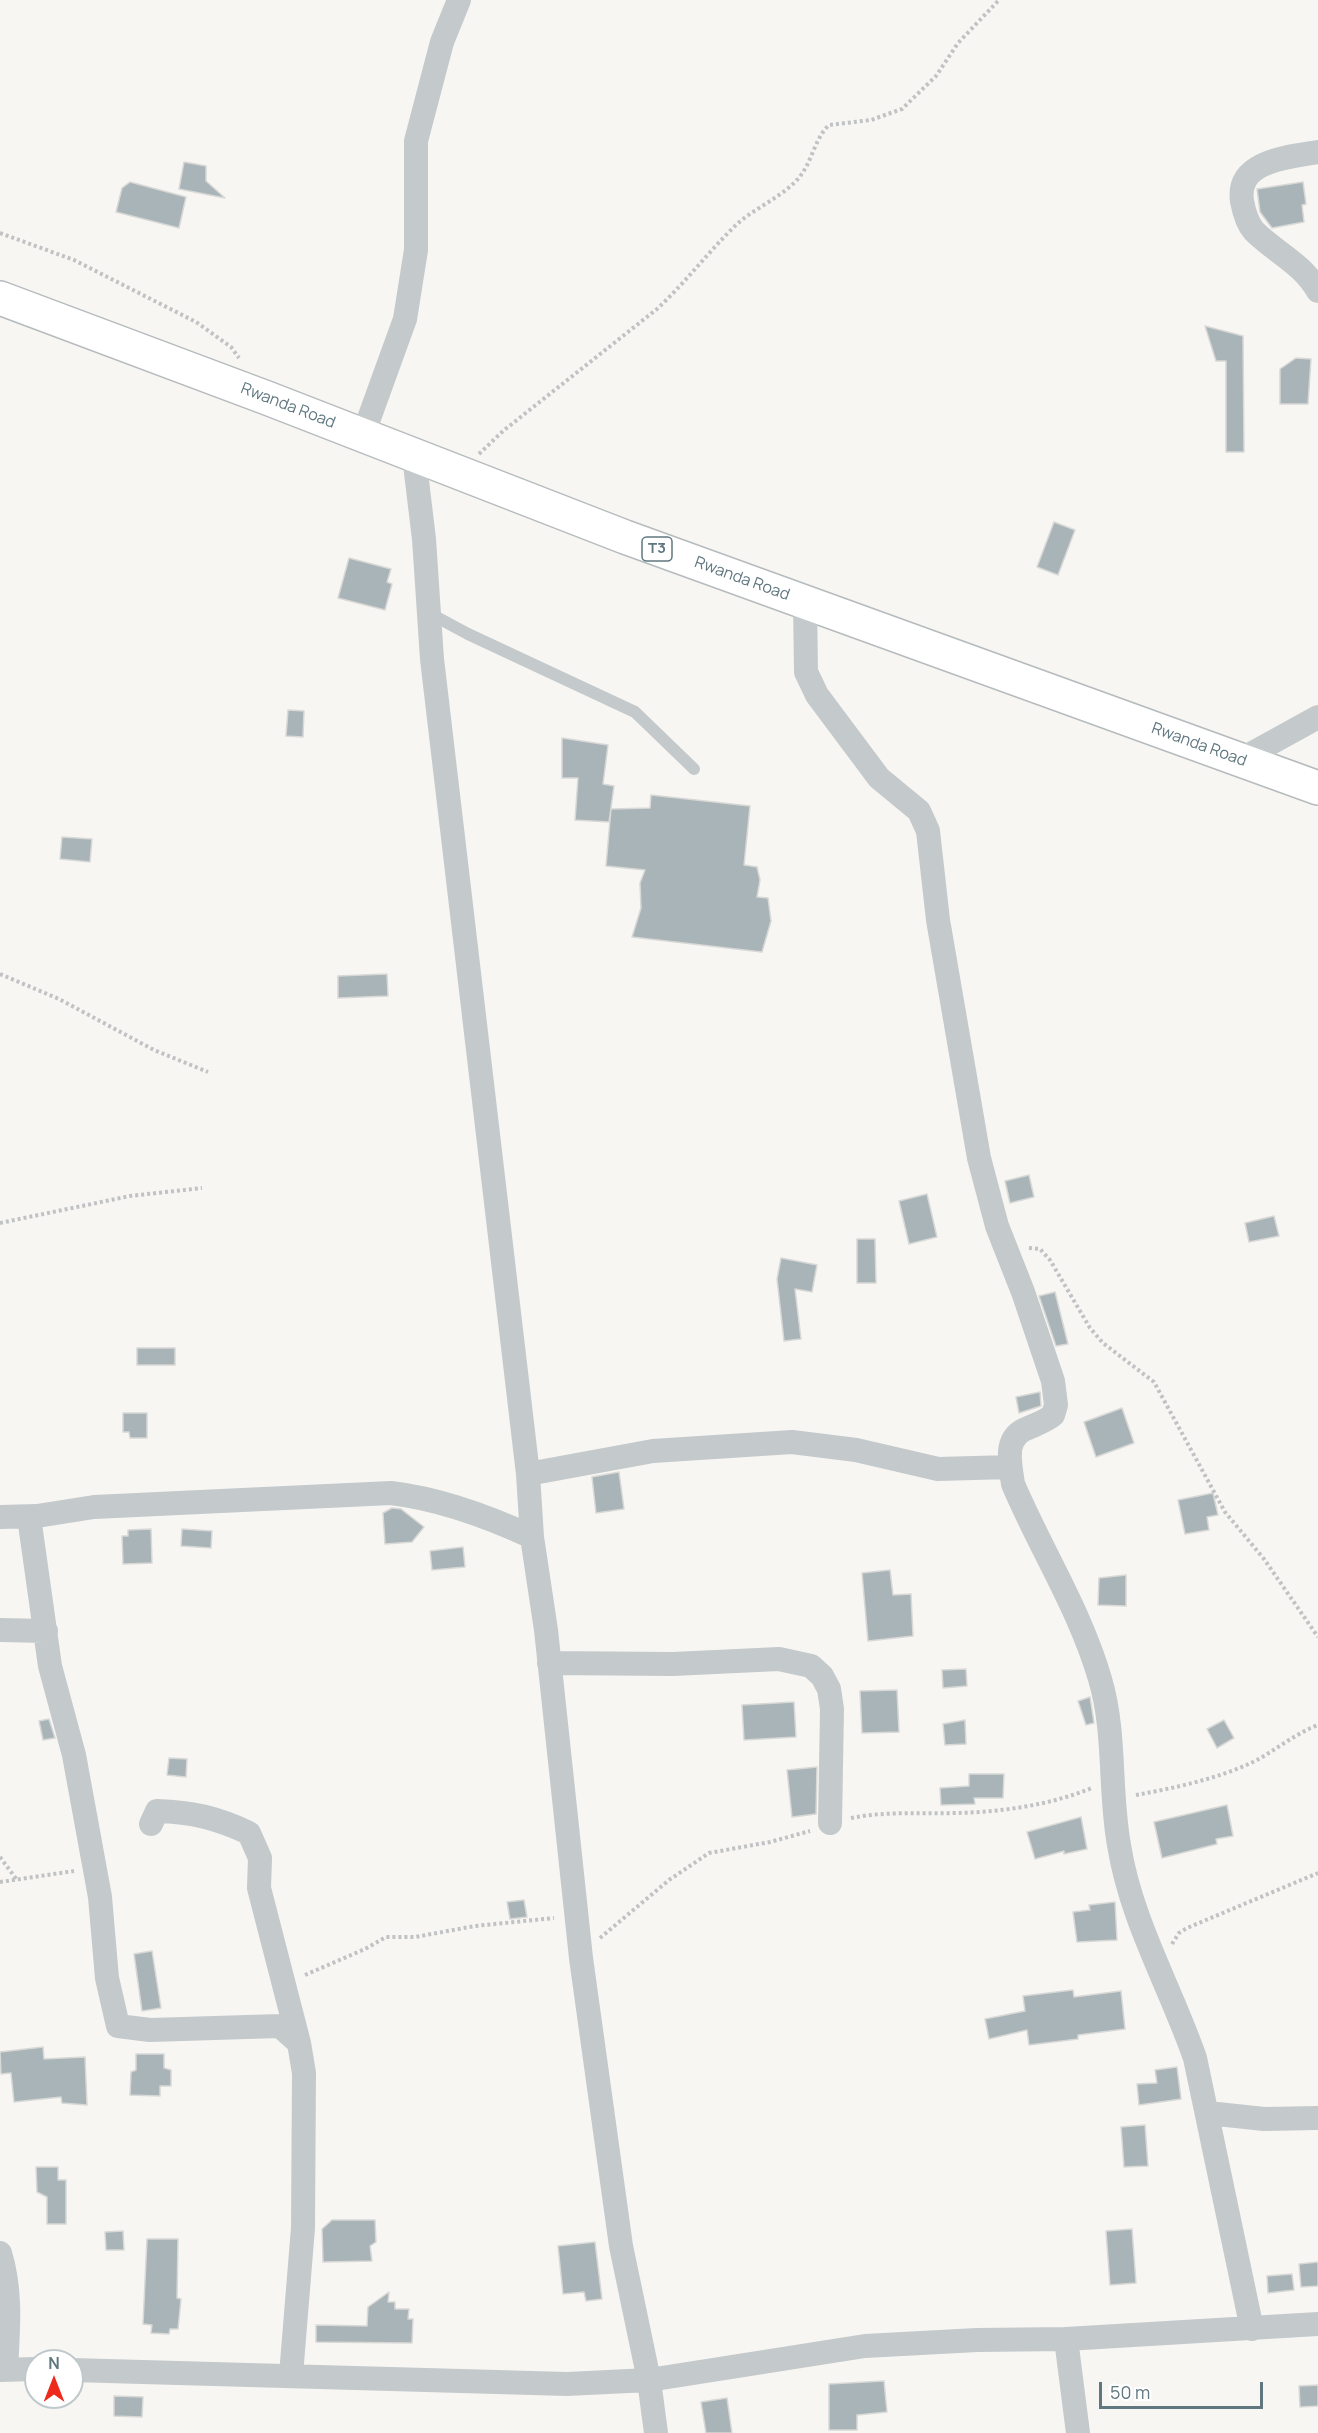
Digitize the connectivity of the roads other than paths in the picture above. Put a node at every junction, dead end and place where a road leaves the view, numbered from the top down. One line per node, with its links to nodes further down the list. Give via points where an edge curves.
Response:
1 (459, 0): 5 (street, via 442,42 416,141 416,250 405,319)
2 (1318, 152): 3 (street, via 1276,160 1254,169 1245,180 1241,196 1252,228 1309,275)
3 (1318, 291)
4 (0, 298): 5 (highway, Rwanda Road / T3)
5 (363, 435): 6 (highway, Rwanda Road / T3)
6 (414, 456): 7 (highway, Rwanda Road / T3); 8 (street)
7 (805, 603): 10 (highway, Rwanda Road / T3); 13 (street, via 806,672 818,695 879,778 919,811 928,831 938,920 979,1158 988,1197 1046,1359 1056,1405 1050,1419 1019,1431 1012,1439)
8 (428, 612): 11 (lane, via 635,712); 14 (street)
9 (1318, 717): 10 (street)
10 (1240, 760): 12 (highway, Rwanda Road / T3)
11 (694, 769)
12 (1318, 788)
13 (1010, 1467): 14 (street, via 938,1469 856,1450 792,1442 653,1451); 24 (street, via 1013,1484 1078,1617 1101,1680 1108,1715 1118,1845 1126,1879 1140,1928 1182,2022)
14 (528, 1474): 17 (street)
15 (0, 1517): 16 (street)
16 (29, 1517): 17 (street, via 94,1507 391,1493 475,1512); 19 (street)
17 (532, 1537): 20 (street)
18 (0, 1630): 19 (street)
19 (46, 1631): 23 (street, via 50,1666 74,1755 95,1867 107,1978 118,2026 150,2030 280,2026)
20 (549, 1663): 21 (street, via 673,1664 779,1659 811,1666 829,1689 832,1709); 34 (street, via 576,1918 621,2246)
21 (830, 1823)
22 (151, 1824): 23 (street, via 157,1811 184,1812 219,1819 249,1833 260,1858 260,1888)
23 (299, 2043): 33 (street, via 304,2073 304,2200)
24 (1208, 2113): 25 (street, via 1264,2119); 28 (street)
25 (1318, 2118)
26 (0, 2253): 31 (street, via 7,2274 9,2304)
27 (1318, 2324): 28 (street)
28 (1252, 2329): 29 (street)
29 (1066, 2339): 34 (street, via 865,2346); 36 (street)
30 (24, 2369): 31 (street)
31 (3, 2370)
32 (84, 2370): 33 (street)
33 (291, 2375): 34 (street, via 567,2384)
34 (649, 2380): 35 (street)
35 (656, 2433)
36 (1078, 2433)

